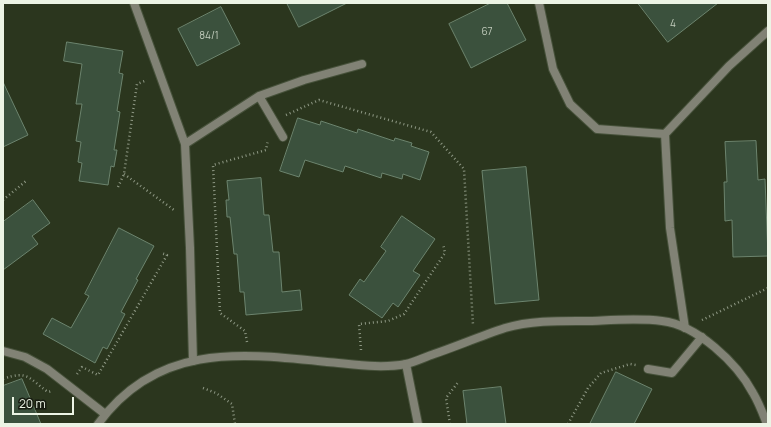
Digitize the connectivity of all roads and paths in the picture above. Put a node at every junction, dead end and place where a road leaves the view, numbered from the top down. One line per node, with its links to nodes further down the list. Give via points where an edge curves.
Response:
1 (134, 3): 5 (street)
2 (538, 3): 8 (street, via 553,69 570,104 598,129)
3 (768, 31): 8 (street, via 729,66)
4 (362, 64): 6 (street)
5 (160, 74): 10 (street); 11 (path, via 137,84)
6 (258, 96): 7 (street); 10 (street)
7 (274, 121): 9 (street); 21 (path, via 319,100 431,132 464,170); 23 (path, via 266,150 213,165 220,313 245,331)
8 (665, 134): 19 (street, via 670,228)
9 (283, 137)
10 (186, 144): 15 (street)
11 (124, 174): 13 (path); 15 (path)
12 (26, 181): 14 (path)
13 (118, 187)
14 (3, 200)
15 (189, 221): 24 (street)
16 (443, 244): 26 (path, via 445,253 404,314 388,321 359,324)
17 (161, 253): 30 (path, via 167,255 98,375 82,367)
18 (768, 288): 19 (path)
19 (685, 328): 20 (street); 21 (street, via 662,321 545,322 505,328)
20 (702, 337): 27 (street, via 672,373); 38 (street, via 740,374 753,392)
21 (474, 340): 25 (street)
22 (3, 351): 30 (street, via 25,357 47,369)
23 (250, 355): 24 (street); 26 (street)
24 (193, 361): 32 (street, via 145,379)
25 (406, 364): 26 (street); 35 (street)
26 (361, 365)
27 (648, 369): 37 (path, via 630,364 601,373 588,388)
28 (3, 379): 30 (path, via 24,375 48,392)
29 (459, 381): 36 (path, via 446,398)
30 (69, 386): 32 (street)
31 (203, 388): 34 (path, via 232,404)
32 (105, 414): 33 (street)
33 (98, 424)
34 (235, 424)
35 (418, 424)
36 (450, 424)
37 (568, 424)
38 (767, 424)

